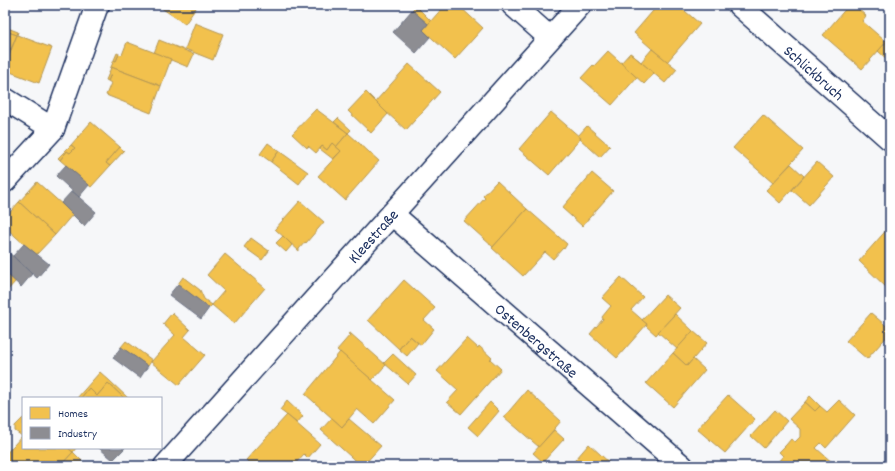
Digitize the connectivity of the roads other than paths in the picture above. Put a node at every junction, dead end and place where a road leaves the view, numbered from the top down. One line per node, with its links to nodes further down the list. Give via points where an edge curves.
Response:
1 (98, 5): 7 (street)
2 (513, 5): 5 (street)
3 (580, 5): 5 (street, Kleestraße)
4 (739, 5): 8 (street, Schlickbruch)
5 (550, 38): 10 (street, Kleestraße)
6 (5, 99): 7 (street)
7 (53, 129): 9 (street)
8 (890, 139)
9 (5, 181)
10 (392, 214): 11 (street, Kleestraße); 12 (street, Ostenbergstraße)
11 (171, 464)
12 (682, 466)

